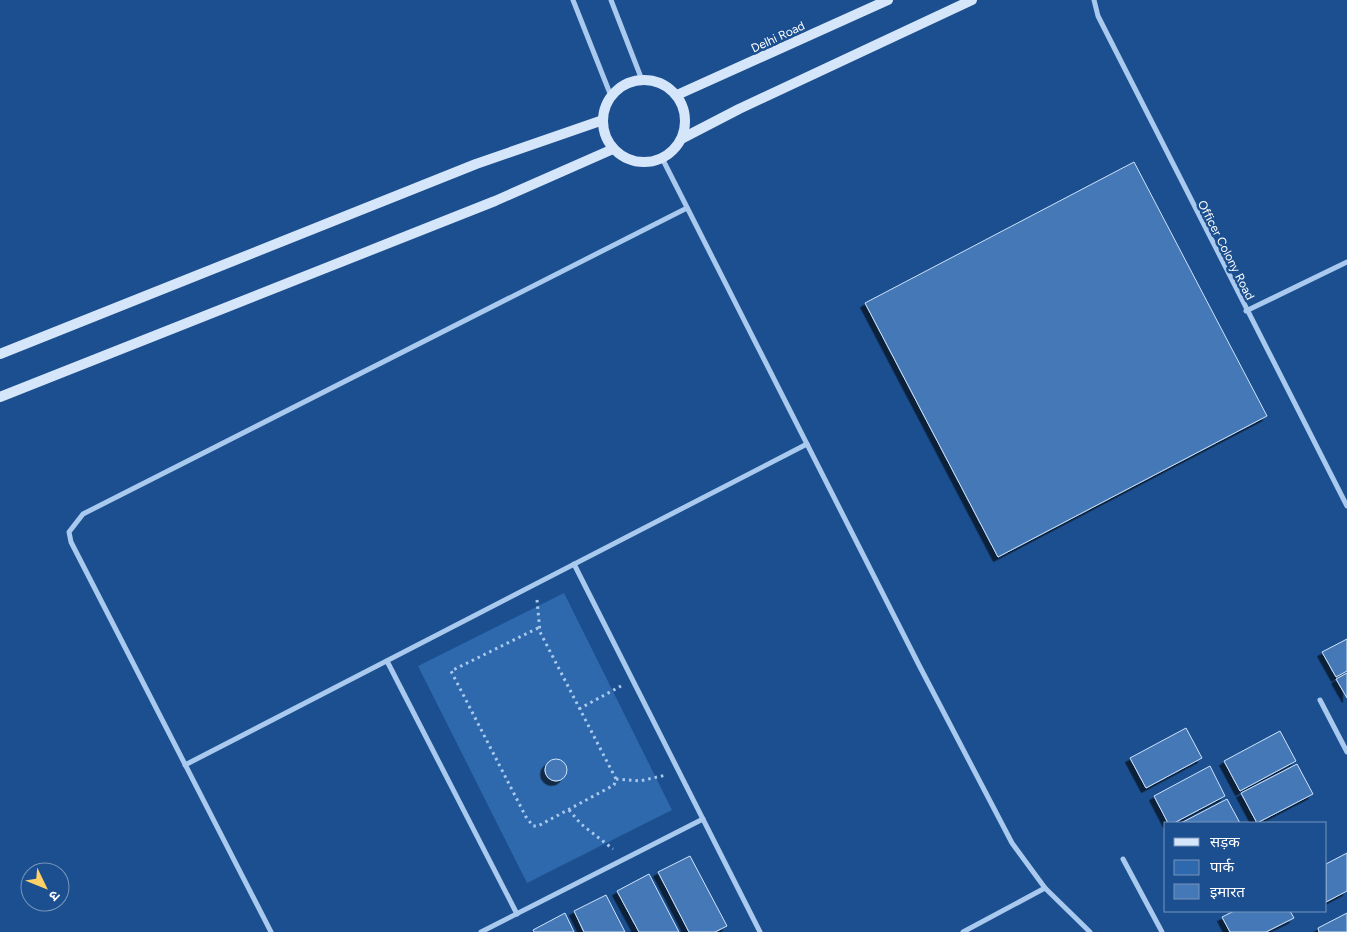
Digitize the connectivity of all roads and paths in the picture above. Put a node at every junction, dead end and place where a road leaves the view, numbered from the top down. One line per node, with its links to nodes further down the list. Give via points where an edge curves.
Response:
1 (573, 0): 8 (street)
2 (611, 0): 6 (street)
3 (888, 0): 7 (main road, Delhi Road)
4 (972, 0): 10 (main road)
5 (1094, 0): 15 (street, Officer Colony Road, via 1098,16)
6 (642, 80): 7 (main road, via 662,83); 8 (main road, via 621,86)
7 (677, 95): 10 (main road, via 686,118)
8 (611, 96): 9 (main road)
9 (602, 120): 11 (main road, via 606,138); 16 (main road, via 476,164)
10 (683, 138): 12 (main road)
11 (613, 149): 12 (main road, via 637,162); 17 (main road, via 495,201)
12 (662, 158): 13 (street)
13 (688, 208): 18 (street); 28 (street, via 83,514 75,522 69,532 71,542)
14 (1347, 262): 15 (street)
15 (1246, 311): 19 (street, Officer Colony Road)
16 (0, 354)
17 (0, 397)
18 (807, 444): 20 (street); 35 (street, via 1012,843)
19 (1347, 506)
20 (574, 564): 21 (street); 24 (street)
21 (535, 585): 22 (path); 23 (street)
22 (540, 627): 26 (path); 31 (path, via 451,671 533,826)
23 (387, 661): 28 (street); 36 (street)
24 (632, 680): 26 (path); 29 (street)
25 (1320, 700): 27 (street)
26 (579, 708): 30 (path)
27 (1347, 752)
28 (185, 765): 37 (street)
29 (678, 771): 30 (path, via 640,780); 32 (street)
30 (616, 779): 31 (path, via 614,785)
31 (569, 810): 33 (path, via 604,844)
32 (702, 819): 33 (street); 39 (street)
33 (626, 858): 36 (street)
34 (1123, 859): 42 (street)
35 (1045, 888): 40 (street); 41 (street)
36 (517, 914): 38 (street)
37 (271, 932)
38 (481, 932)
39 (760, 932)
40 (963, 932)
41 (1090, 932)
42 (1162, 932)

